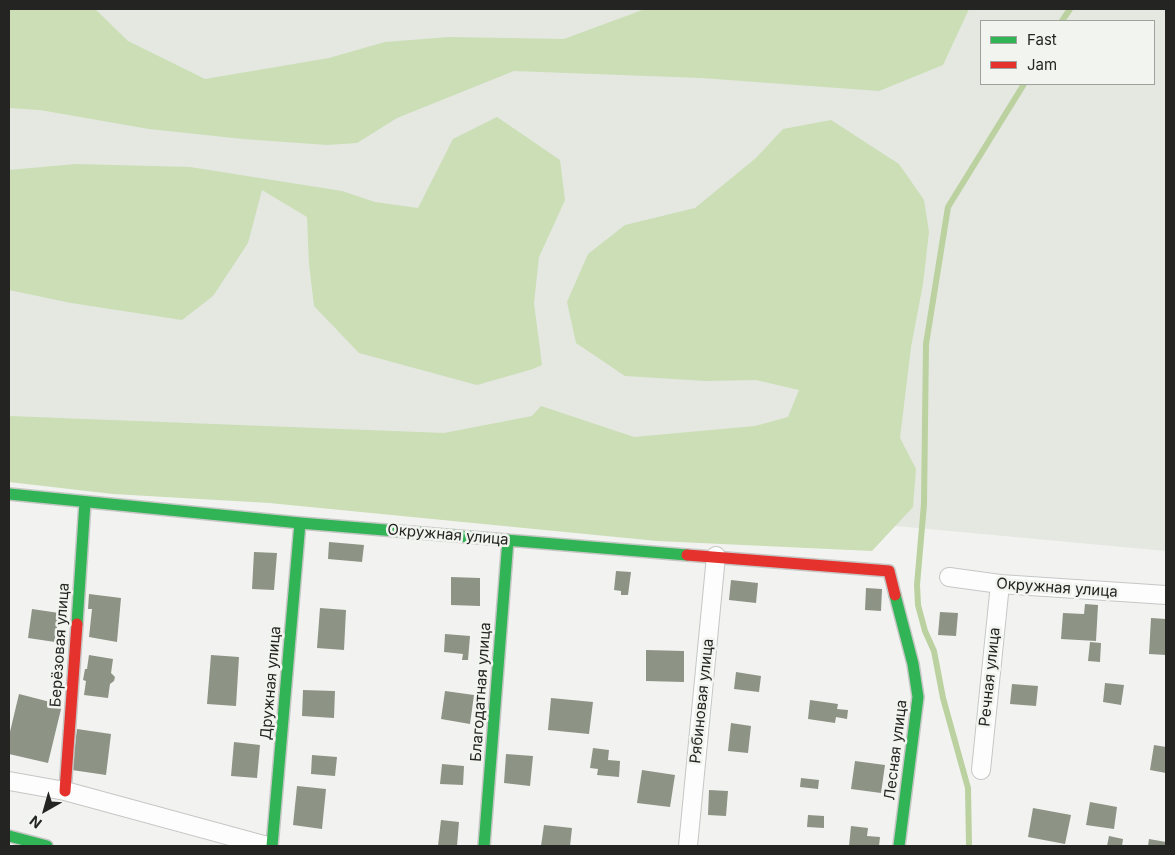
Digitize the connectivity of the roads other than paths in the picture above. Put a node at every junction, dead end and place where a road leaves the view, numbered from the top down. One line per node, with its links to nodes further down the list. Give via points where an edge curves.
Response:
1 (9, 494): 2 (street, Окружная улица)
2 (86, 502): 3 (street, Окружная улица); 12 (street, Берёзовая улица)
3 (300, 523): 4 (street, Окружная улица); 16 (street, Дружная улица)
4 (508, 540): 5 (street, Окружная улица); 17 (street, Благодатная улица)
5 (716, 556): 6 (street, Окружная улица); 18 (street, Рябиновая улица)
6 (889, 570): 19 (street, Лесная улица, via 918,697)
7 (949, 577): 8 (street, Окружная улица)
8 (1000, 584): 9 (street, Окружная улица); 10 (street, Речная улица)
9 (1166, 595)
10 (981, 770)
11 (9, 781): 12 (street)
12 (65, 791): 15 (street)
13 (9, 836): 14 (street)
14 (47, 846)
15 (267, 846)
16 (272, 846)
17 (484, 846)
18 (688, 846)
19 (899, 846)

